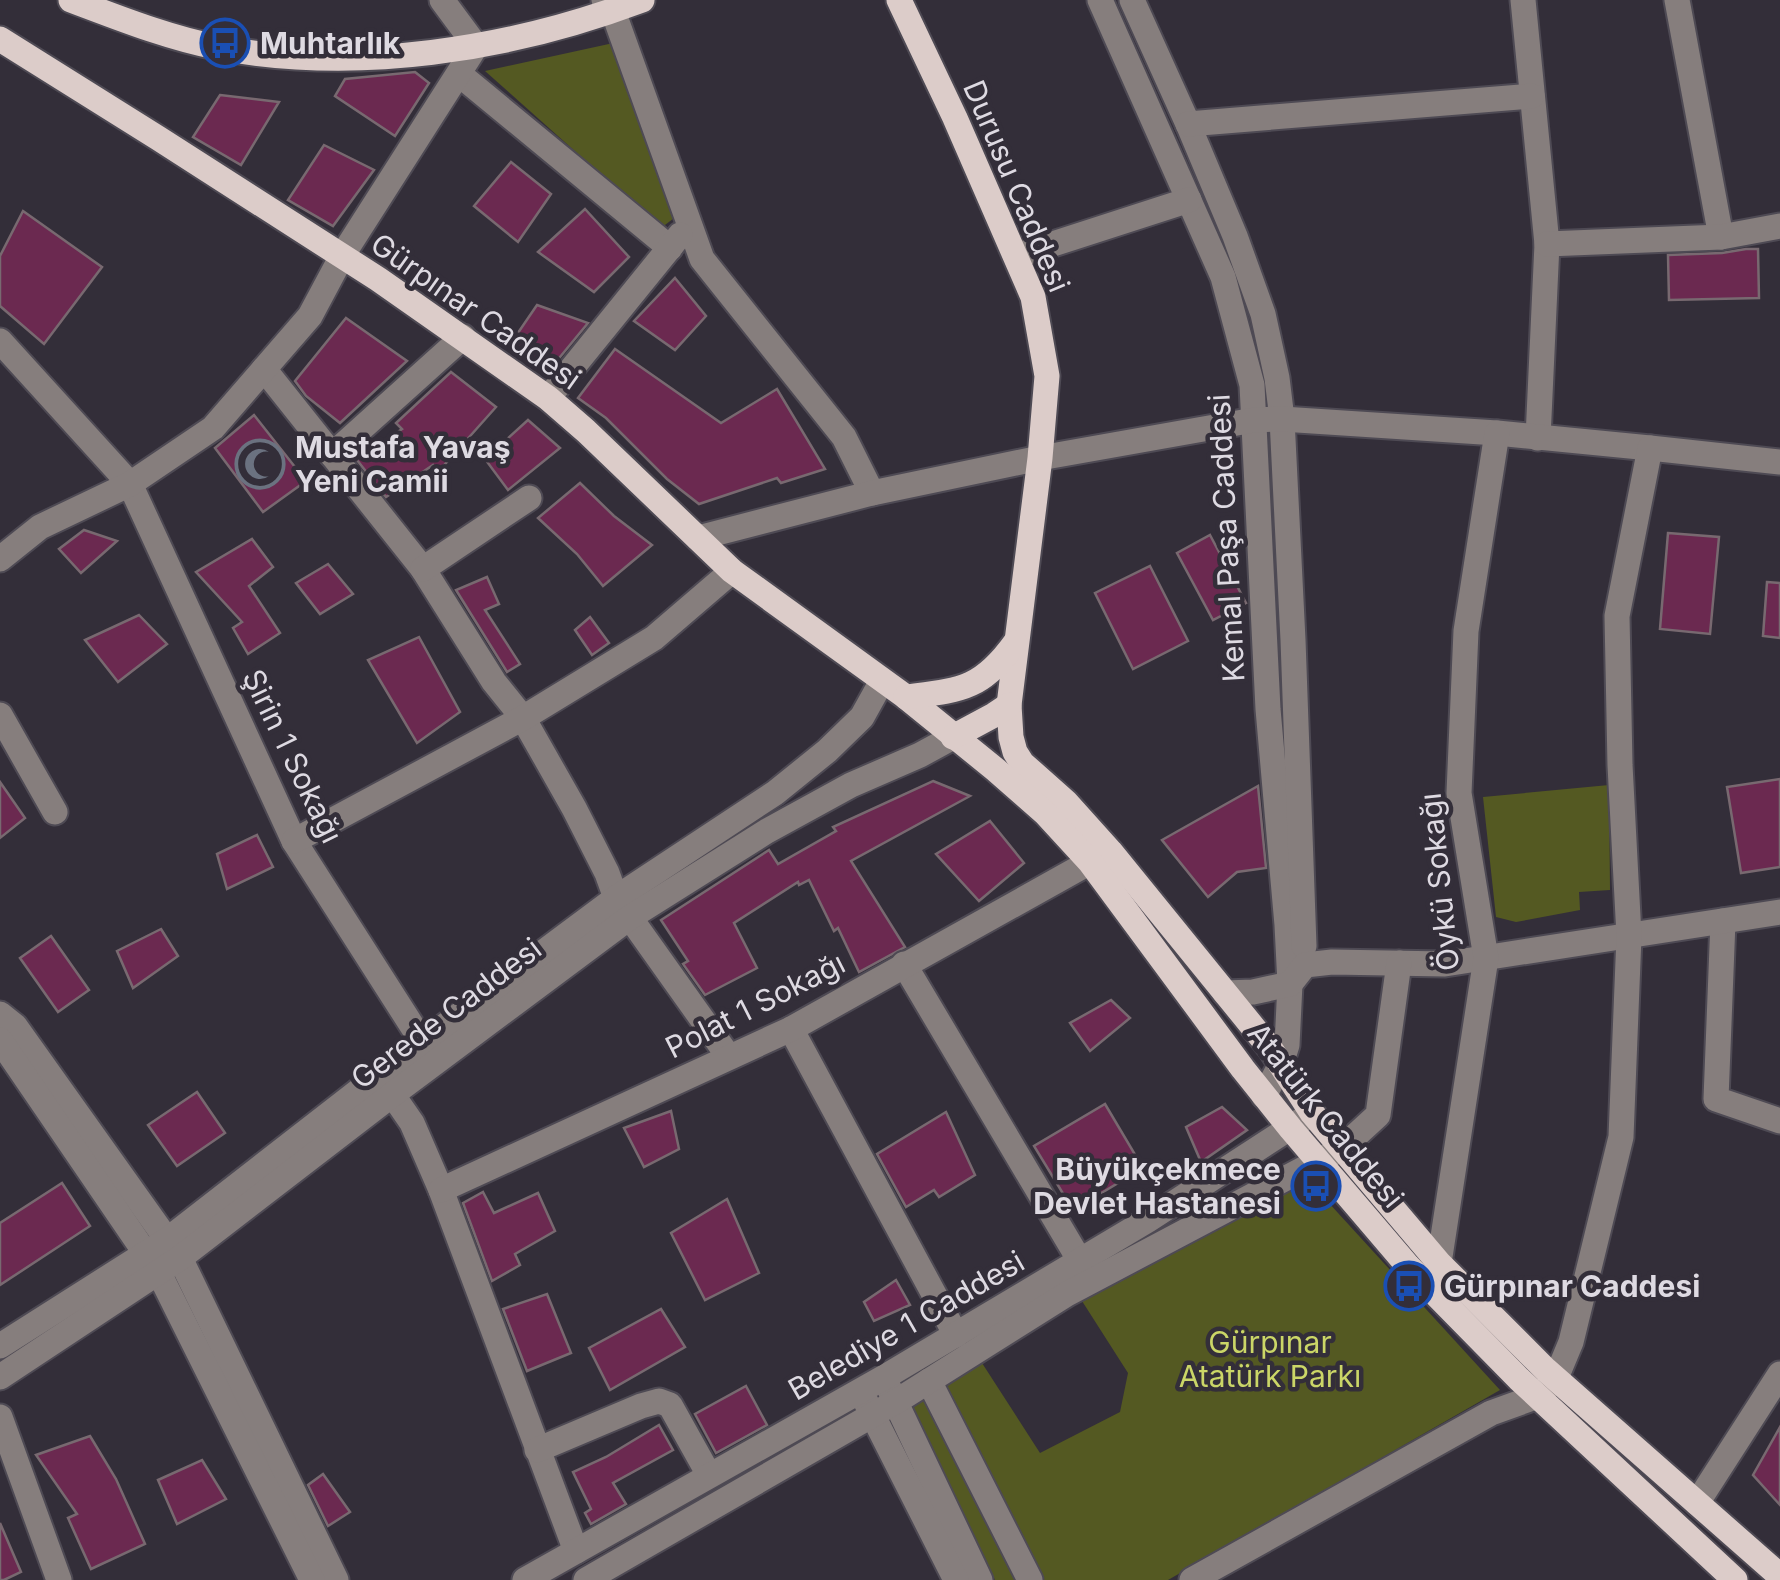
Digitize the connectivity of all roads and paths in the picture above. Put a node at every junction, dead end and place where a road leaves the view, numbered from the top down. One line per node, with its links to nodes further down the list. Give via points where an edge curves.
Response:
1 (72, 0): 11 (main road, via 171,36 274,56 328,60)
2 (442, 0): 11 (street)
3 (642, 0): 9 (main road)
4 (899, 0): 22 (main road, Durusu Caddesi)
5 (1100, 0): 15 (street, Kemal Paşa Caddesi)
6 (1132, 0): 14 (street, Kemal Paşa Caddesi)
7 (1523, 0): 13 (street)
8 (1677, 0): 18 (street)
9 (609, 5): 11 (main road, via 546,31); 16 (street)
10 (2, 45): 21 (main road, Gürpınar Caddesi)
11 (476, 46): 12 (street)
12 (459, 74): 20 (street); 21 (street)
13 (1532, 96): 14 (street); 19 (street)
14 (1188, 124): 27 (street, Kemal Paşa Caddesi, via 1263,314)
15 (1189, 200): 22 (street); 28 (street, Kemal Paşa Caddesi, via 1223,278 1252,385)
16 (690, 222): 20 (street); 36 (street, via 702,260 844,437)
17 (1780, 226): 18 (street)
18 (1721, 237): 19 (street)
19 (1547, 244): 30 (street)
20 (670, 248): 26 (street)
21 (342, 256): 23 (main road, Gürpınar Caddesi); 25 (street, via 310,316)
22 (1016, 256): 33 (main road, Durusu Caddesi, via 1034,296 1047,376)
23 (463, 337): 26 (main road, Gürpınar Caddesi); 32 (street)
24 (0, 340): 35 (street, Şirin 1 Sokağı)
25 (264, 369): 32 (street); 35 (street, via 213,428)
26 (548, 398): 38 (main road, Gürpınar Caddesi)
27 (1282, 418): 28 (street); 29 (street); 59 (street, Kemal Paşa Caddesi, via 1300,806)
28 (1254, 420): 33 (street); 59 (street, Kemal Paşa Caddesi, via 1268,709 1287,925)
29 (1497, 433): 30 (street); 56 (street, Öykü Sokağı, via 1466,631 1459,792)
30 (1538, 438): 31 (street)
31 (1650, 448): 34 (street); 55 (street, via 1617,616)
32 (332, 455): 40 (street)
33 (1040, 458): 36 (street); 42 (main road, Durusu Caddesi)
34 (1780, 462)
35 (130, 484): 39 (street, via 40,527); 50 (street, Şirin 1 Sokağı)
36 (872, 493): 38 (street)
37 (530, 498): 40 (street)
38 (698, 538): 41 (main road, Gürpınar Caddesi)
39 (0, 560)
40 (423, 569): 47 (street)
41 (732, 571): 43 (main road, Gürpınar Caddesi); 47 (street, via 654,638)
42 (1015, 643): 44 (main road, via 992,672 970,684); 45 (main road, Atatürk Caddesi)
43 (882, 681): 44 (main road, Atatürk Caddesi); 52 (street, Gerede Caddesi, via 862,716 827,751)
44 (906, 698): 48 (main road, Atatürk Caddesi)
45 (1009, 704): 48 (main road); 60 (main road, Atatürk Caddesi, via 1010,738 1022,762 1110,852)
46 (0, 715): 49 (street)
47 (523, 718): 50 (street); 52 (street)
48 (954, 737): 51 (main road, Atatürk Caddesi, via 1045,813); 52 (street, Gerede Caddesi)
49 (56, 812)
50 (294, 841): 64 (street, Şirin 1 Sokağı)
51 (1090, 862): 58 (street, Polat 1 Sokağı); 68 (main road, Atatürk Caddesi)
52 (623, 908): 64 (street, Gerede Caddesi); 65 (street); 67 (street, Gerede Caddesi)
53 (1780, 912): 54 (street)
54 (1724, 920): 55 (street); 70 (street, via 1716,1099)
55 (1629, 936): 56 (street); 81 (street, via 1621,1136 1571,1342)
56 (1486, 958): 57 (street); 76 (street, Öykü Sokağı)
57 (1399, 963): 59 (street, via 1332,962); 72 (street, Belediye 1 Caddesi, via 1378,1116)
58 (904, 964): 62 (street, Polat 1 Sokağı); 75 (street)
59 (1298, 975): 60 (street, via 1252,992); 66 (street, Kemal Paşa Caddesi); 69 (street, Kemal Paşa Caddesi)
60 (1224, 993): 66 (main road, Atatürk Caddesi)
61 (0, 1014): 74 (street, via 15,1026)
62 (791, 1029): 65 (street, Polat 1 Sokağı); 77 (street)
63 (0, 1040): 74 (street)
64 (423, 1044): 67 (street, Gerede Caddesi)
65 (729, 1058): 73 (street, Polat 1 Sokağı)
66 (1281, 1064): 68 (street, Kemal Paşa Caddesi); 69 (main road, Atatürk Caddesi)
67 (386, 1084): 73 (street, via 412,1123); 74 (street, Gerede Caddesi)
68 (1264, 1096): 71 (main road, Atatürk Caddesi)
69 (1306, 1102): 71 (street, Belediye 1 Caddesi); 72 (main road, Atatürk Caddesi)
70 (1780, 1121)
71 (1291, 1129): 72 (main road, Atatürk Caddesi); 75 (street, Belediye 1 Caddesi)
72 (1330, 1155): 76 (main road, Atatürk Caddesi); 81 (main road, Atatürk Caddesi, via 1408,1266); 82 (street, Belediye 1 Caddesi, via 1068,1294)
73 (441, 1190): 87 (street)
74 (163, 1256): 78 (street, Gerede Caddesi); 80 (street, Gerede Caddesi); 94 (street); 95 (street)
75 (1080, 1261): 77 (street, Belediye 1 Caddesi)
76 (1439, 1263): 81 (main road, Atatürk Caddesi)
77 (956, 1335): 83 (street, Belediye 1 Caddesi)
78 (0, 1346)
79 (1780, 1374): 89 (street)
80 (0, 1377)
81 (1537, 1378): 89 (main road, Atatürk Caddesi); 100 (street, via 1492,1413); 101 (main road, Atatürk Caddesi)
82 (928, 1381): 83 (street, Belediye 1 Caddesi); 99 (street)
83 (890, 1389): 84 (street, Belediye 1 Caddesi); 85 (street, Belediye 1 Caddesi); 98 (street)
84 (860, 1391): 85 (street); 88 (street, Belediye 1 Caddesi)
85 (873, 1414): 93 (street, Belediye 1 Caddesi); 97 (street)
86 (0, 1417): 92 (street)
87 (537, 1450): 88 (street, via 659,1401 670,1405); 90 (street)
88 (709, 1476): 90 (street, Belediye 1 Caddesi)
89 (1696, 1503): 91 (main road, Atatürk Caddesi)
90 (576, 1551): 96 (street, Belediye 1 Caddesi)
91 (1780, 1576)
92 (54, 1578)
93 (593, 1578)
94 (312, 1580)
95 (336, 1580)
96 (525, 1580)
97 (956, 1580)
98 (980, 1580)
99 (1030, 1580)
100 (1192, 1580)
101 (1735, 1580)

